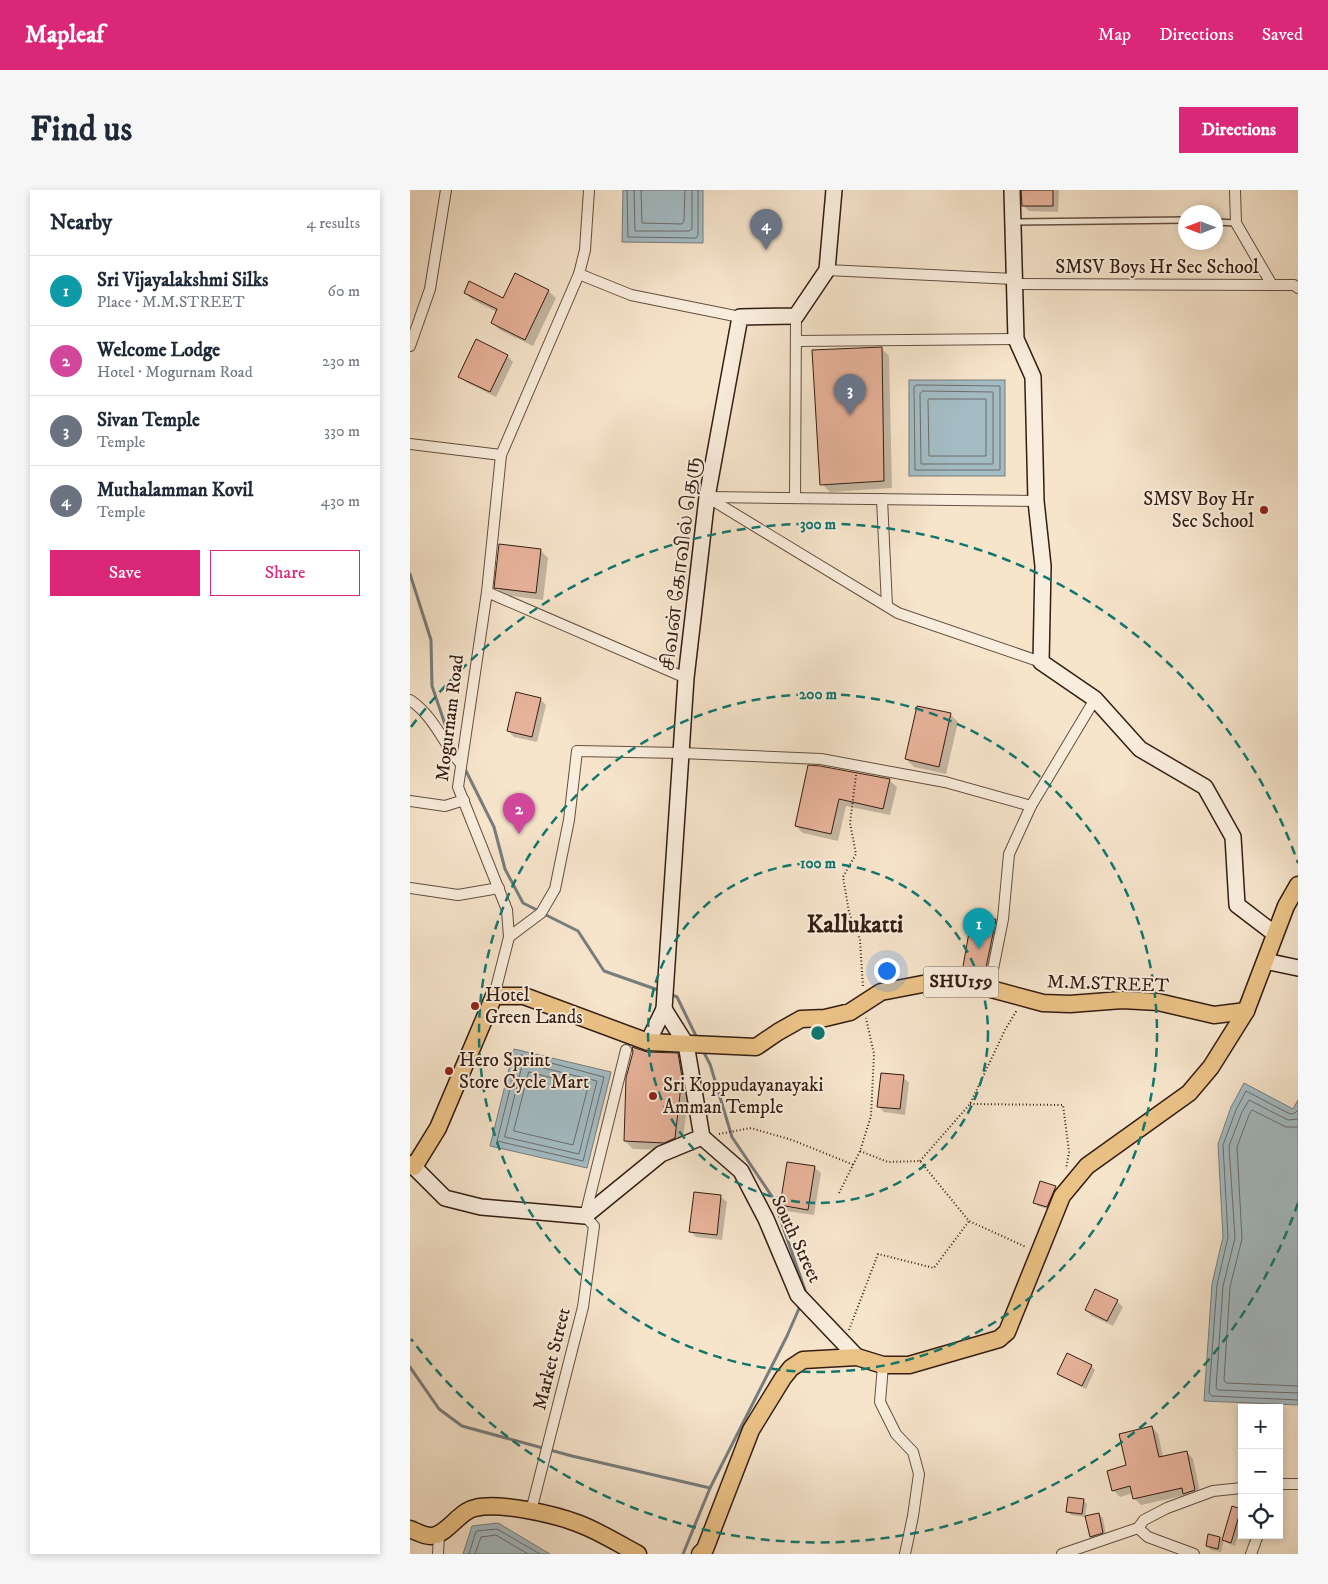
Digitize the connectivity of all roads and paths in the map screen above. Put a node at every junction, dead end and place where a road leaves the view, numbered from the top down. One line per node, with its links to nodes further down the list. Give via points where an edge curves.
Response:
1 (446, 190): 19 (street, via 430,289)
2 (589, 190): 11 (street, Mogurnam Road, via 585,250)
3 (834, 190): 10 (street)
4 (1012, 190): 7 (street)
5 (1235, 190): 9 (street)
6 (1178, 220): 7 (lane)
7 (1012, 222): 12 (street)
8 (1223, 222): 9 (lane)
9 (1236, 223): 13 (street)
10 (827, 270): 12 (street, SMSV Boys Hr Sec School); 15 (street)
11 (579, 274): 16 (street, via 631,295); 21 (street, Mogurnam Road)
12 (1014, 282): 13 (street, SMSV Boys Hr Sec School); 17 (street)
13 (1272, 285): 14 (street, SMSV Boys Hr Sec School, via 1294,285)
14 (1298, 288)
15 (796, 316): 16 (street); 18 (street)
16 (740, 317): 22 (street, சிவன் கோவில் தெரு)
17 (1016, 339): 18 (street); 25 (street, via 1033,377)
18 (796, 341): 23 (street)
19 (410, 346)
20 (410, 444): 21 (street)
21 (501, 456): 26 (street, Mogurnam Road)
22 (707, 498): 23 (street); 27 (street); 29 (street, சிவன் கோவில் தெரு)
23 (795, 498): 24 (street)
24 (882, 499): 25 (street); 27 (street)
25 (1036, 501): 28 (street, via 1043,566)
26 (487, 592): 29 (street); 33 (street, Mogurnam Road)
27 (887, 606): 28 (street, via 898,613)
28 (1041, 662): 30 (street)
29 (686, 678): 32 (street, சிவன் கோவில் தெரு)
30 (1095, 699): 37 (street); 41 (street, via 1140,749 1205,787 1233,837 1237,905)
31 (410, 700): 33 (street, via 436,726)
32 (680, 753): 34 (street, via 821,759); 42 (street, via 577,751 569,820 555,889 541,913); 49 (street, சிவன் கோவில் தெரு)
33 (461, 764): 35 (street, Mogurnam Road, via 458,787)
34 (857, 766): 37 (street, via 945,782); 48 (path, via 850,823 856,854 843,877 849,912 860,940)
35 (464, 800): 36 (street, via 445,806); 40 (street, Mogurnam Road)
36 (410, 801)
37 (1031, 806): 45 (street, via 1009,854 1003,919)
38 (1298, 885): 41 (main road)
39 (410, 888): 40 (street, via 458,895)
40 (499, 888): 42 (street, Mogurnam Road, via 507,910)
41 (1275, 934): 43 (main road)
42 (509, 937): 46 (street, Mogurnam Road)
43 (1265, 961): 44 (street); 50 (main road)
44 (1298, 968)
45 (989, 989): 47 (main road, M.M.STREET / SHU159); 48 (main road, M.M.STREET / SHU159, via 965,982 933,982 881,992)
46 (494, 996): 51 (main road, SHU159, via 524,996); 59 (main road, Mogurnam Road, via 438,1128)
47 (1024, 998): 50 (main road, M.M.STREET / SHU159, via 1043,1003 1070,1004 1122,1000 1158,1002 1214,1015); 54 (path)
48 (864, 1002): 52 (main road, M.M.STREET / SHU159, via 850,1012 801,1019 756,1047); 56 (path, via 874,1054 870,1116)
49 (664, 1009): 51 (street); 52 (street)
50 (1246, 1011): 64 (main road, via 1211,1066 1188,1094 1087,1166 1062,1196)
51 (648, 1042): 52 (main road, SHU159)
52 (686, 1044): 55 (street)
53 (626, 1050): 62 (street)
54 (970, 1104): 57 (path); 60 (path, via 1063,1105 1069,1152)
55 (702, 1137): 58 (path, via 751,1128 792,1140); 62 (street, via 661,1154); 65 (street, South Street, via 740,1171 766,1219 798,1295)
56 (860, 1151): 57 (path, via 888,1162); 58 (path)
57 (920, 1161): 63 (path)
58 (854, 1165): 61 (path)
59 (411, 1168): 62 (street, via 445,1198 481,1206)
60 (1066, 1169)
61 (839, 1193)
62 (585, 1216): 71 (street, Market Street, via 594,1226 583,1308)
63 (969, 1221): 64 (path); 65 (path, via 934,1268 878,1254)
64 (1039, 1253): 67 (main road, via 1006,1332 999,1338 909,1365)
65 (844, 1344): 66 (street, South Street)
66 (857, 1356): 67 (main road); 78 (main road, via 803,1360 783,1378 751,1430)
67 (883, 1365): 79 (street, via 880,1402 896,1434 913,1452 919,1474)
68 (1283, 1484): 69 (street)
69 (1298, 1484)
70 (1238, 1488): 72 (street, via 1213,1491 1167,1508 1144,1520)
71 (531, 1511): 74 (main road, via 475,1508 462,1514); 77 (main road, via 578,1523)
72 (1138, 1528): 80 (street); 81 (street, via 1148,1537)
73 (410, 1529): 74 (main road, via 425,1535)
74 (438, 1535): 76 (street)
75 (1257, 1539): 82 (street)
76 (438, 1554)
77 (638, 1554)
78 (700, 1554)
79 (905, 1554)
80 (1062, 1554)
81 (1194, 1554)
82 (1251, 1554)

